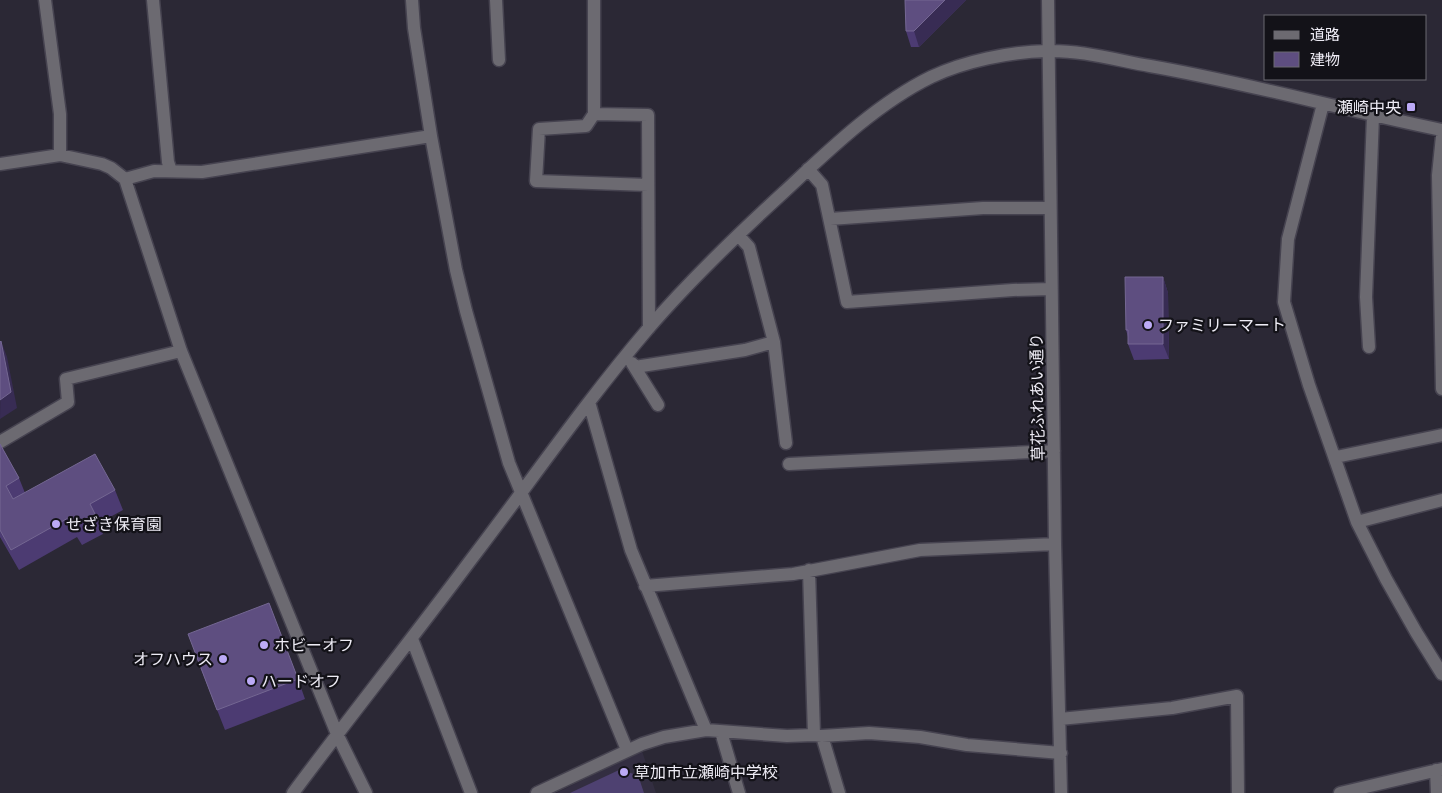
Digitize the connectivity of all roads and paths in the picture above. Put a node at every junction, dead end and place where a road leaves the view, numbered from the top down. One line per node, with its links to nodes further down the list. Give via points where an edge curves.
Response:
1 (45, 0): 15 (street, via 60,114)
2 (154, 0): 18 (street)
3 (412, 0): 13 (street)
4 (496, 0): 8 (street)
5 (594, 0): 10 (street)
6 (1048, 0): 7 (street, 草花ふれあい通り)
7 (1047, 51): 9 (street, via 1091,55 1191,73); 17 (street, via 968,62 929,78 876,111); 21 (street, 草花ふれあい通り)
8 (499, 60)
9 (1323, 104): 11 (street); 38 (street, via 1288,239 1284,302 1309,385)
10 (594, 114): 20 (street, via 648,115); 20 (street, via 586,126 539,129 536,181)
11 (1374, 116): 12 (street); 27 (street, via 1366,297)
12 (1442, 130)
13 (431, 136): 18 (street, via 202,172); 40 (street, via 466,311 509,463)
14 (1442, 136): 31 (street, via 1438,175)
15 (60, 155): 16 (street); 19 (street, via 102,164)
16 (0, 164)
17 (808, 169): 22 (street, via 822,185); 23 (street)
18 (171, 171): 19 (street, via 154,171)
19 (125, 179): 28 (street)
20 (648, 185): 25 (street)
21 (1050, 208): 22 (street, via 983,208); 24 (street, 草花ふれあい通り)
22 (830, 220): 24 (street, via 847,302)
23 (738, 235): 25 (street); 26 (street, via 749,247)
24 (1051, 289): 37 (street, 草花ふれあい通り)
25 (649, 328): 29 (street)
26 (774, 342): 30 (street, via 745,350); 36 (street)
27 (1369, 347)
28 (181, 351): 35 (street, via 66,379 68,402); 51 (street)
29 (627, 355): 30 (street); 32 (street)
30 (635, 367): 33 (street)
31 (1442, 389)
32 (589, 402): 40 (street); 45 (street, via 631,550)
33 (658, 405)
34 (1442, 435): 38 (street)
35 (0, 442)
36 (786, 443)
37 (1054, 451): 39 (street); 43 (street, 草花ふれあい通り)
38 (1336, 458): 42 (street)
39 (790, 464)
40 (522, 493): 46 (street); 53 (street)
41 (1442, 500): 42 (street)
42 (1357, 522): 47 (street)
43 (1055, 544): 44 (street, via 920,550); 48 (street, 草花ふれあい通り)
44 (809, 570): 45 (street); 52 (street)
45 (645, 586): 49 (street)
46 (412, 639): 51 (street); 58 (street)
47 (1442, 674)
48 (1060, 719): 54 (street, 草花ふれあい通り); 63 (street, via 1172,708 1237,696)
49 (706, 730): 50 (street); 53 (street, via 664,737)
50 (721, 732): 52 (street); 60 (street)
51 (337, 734): 56 (street); 57 (street)
52 (818, 736): 54 (street, via 869,733); 61 (street)
53 (627, 750): 59 (street)
54 (1061, 753): 62 (street, 草花ふれあい通り)
55 (1439, 770): 64 (street); 65 (street)
56 (293, 793)
57 (366, 793)
58 (472, 793)
59 (537, 793)
60 (739, 793)
61 (839, 793)
62 (1061, 793)
63 (1238, 793)
64 (1340, 793)
65 (1437, 793)

